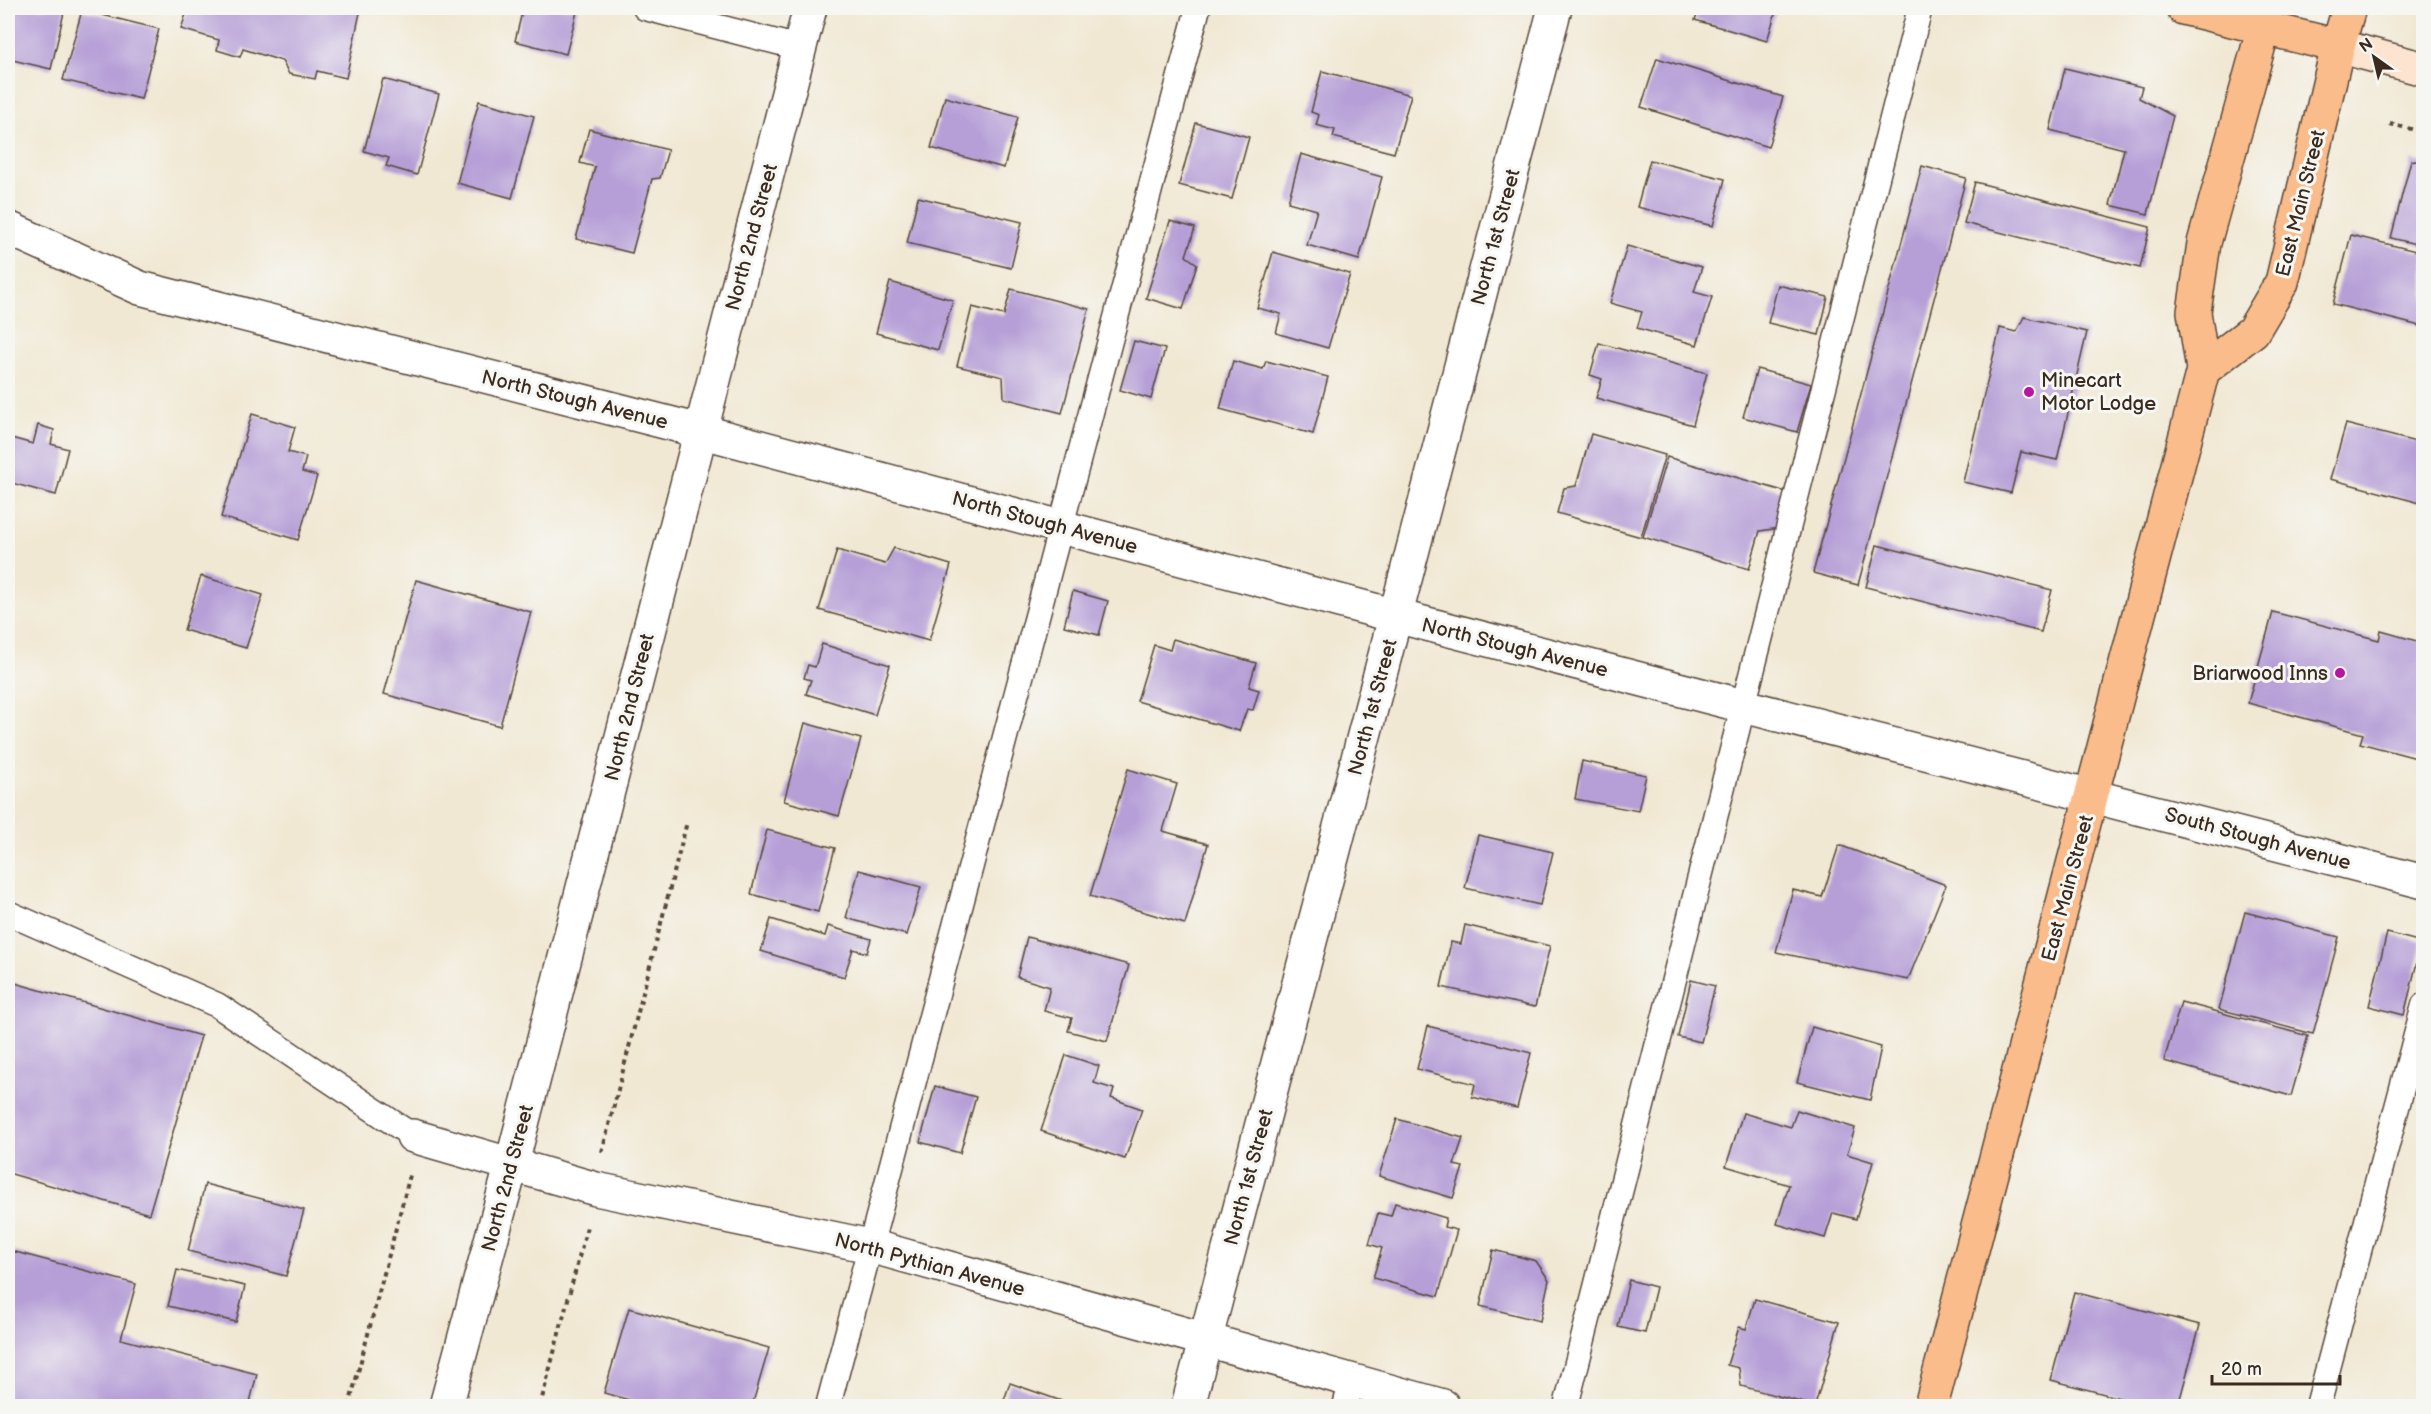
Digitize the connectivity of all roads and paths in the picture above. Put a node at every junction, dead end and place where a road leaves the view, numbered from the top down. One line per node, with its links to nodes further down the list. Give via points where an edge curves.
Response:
1 (645, 8): 10 (lane)
2 (810, 8): 10 (street, North 2nd Street)
3 (1198, 8): 17 (lane)
4 (1555, 8): 18 (street, North 1st Street)
5 (1920, 8): 19 (lane)
6 (2183, 8): 8 (main road)
7 (2349, 8): 9 (main road, East Main Street)
8 (2267, 17): 9 (main road); 15 (main road, East Main Street, via 2204,243 2194,312)
9 (2338, 45): 11 (street); 15 (main road, East Main Street, via 2282,282 2253,332)
10 (800, 48): 16 (street, North 2nd Street)
11 (2424, 69)
12 (2390, 124): 13 (path)
13 (2424, 132)
14 (8, 228): 16 (street, North Stough Avenue, via 140,288)
15 (2203, 370): 20 (main road, East Main Street)
16 (700, 431): 17 (street, North Stough Avenue); 26 (street, North 2nd Street)
17 (1061, 526): 18 (street, North Stough Avenue); 28 (lane)
18 (1396, 616): 19 (street, North Stough Avenue); 29 (street, North 1st Street)
19 (1743, 705): 20 (street, North Stough Avenue); 37 (lane)
20 (2092, 794): 22 (street, South Stough Avenue); 38 (main road, East Main Street)
21 (687, 822): 27 (path)
22 (2424, 882)
23 (8, 913): 25 (lane, via 217,1005)
24 (2424, 1005): 39 (lane)
25 (413, 1151): 26 (street, North Pythian Avenue); 31 (path)
26 (512, 1163): 27 (street, North Pythian Avenue); 32 (street, North 2nd Street)
27 (596, 1189): 28 (street, North Pythian Avenue); 33 (path)
28 (870, 1246): 29 (street, North Pythian Avenue); 34 (lane)
29 (1206, 1340): 30 (street, North Pythian Avenue); 35 (street, North 1st Street)
30 (1349, 1394): 36 (street, North Pythian Avenue)
31 (349, 1407)
32 (446, 1407)
33 (540, 1407)
34 (828, 1407)
35 (1188, 1407)
36 (1443, 1407)
37 (1566, 1407)
38 (1930, 1407)
39 (2318, 1407)

